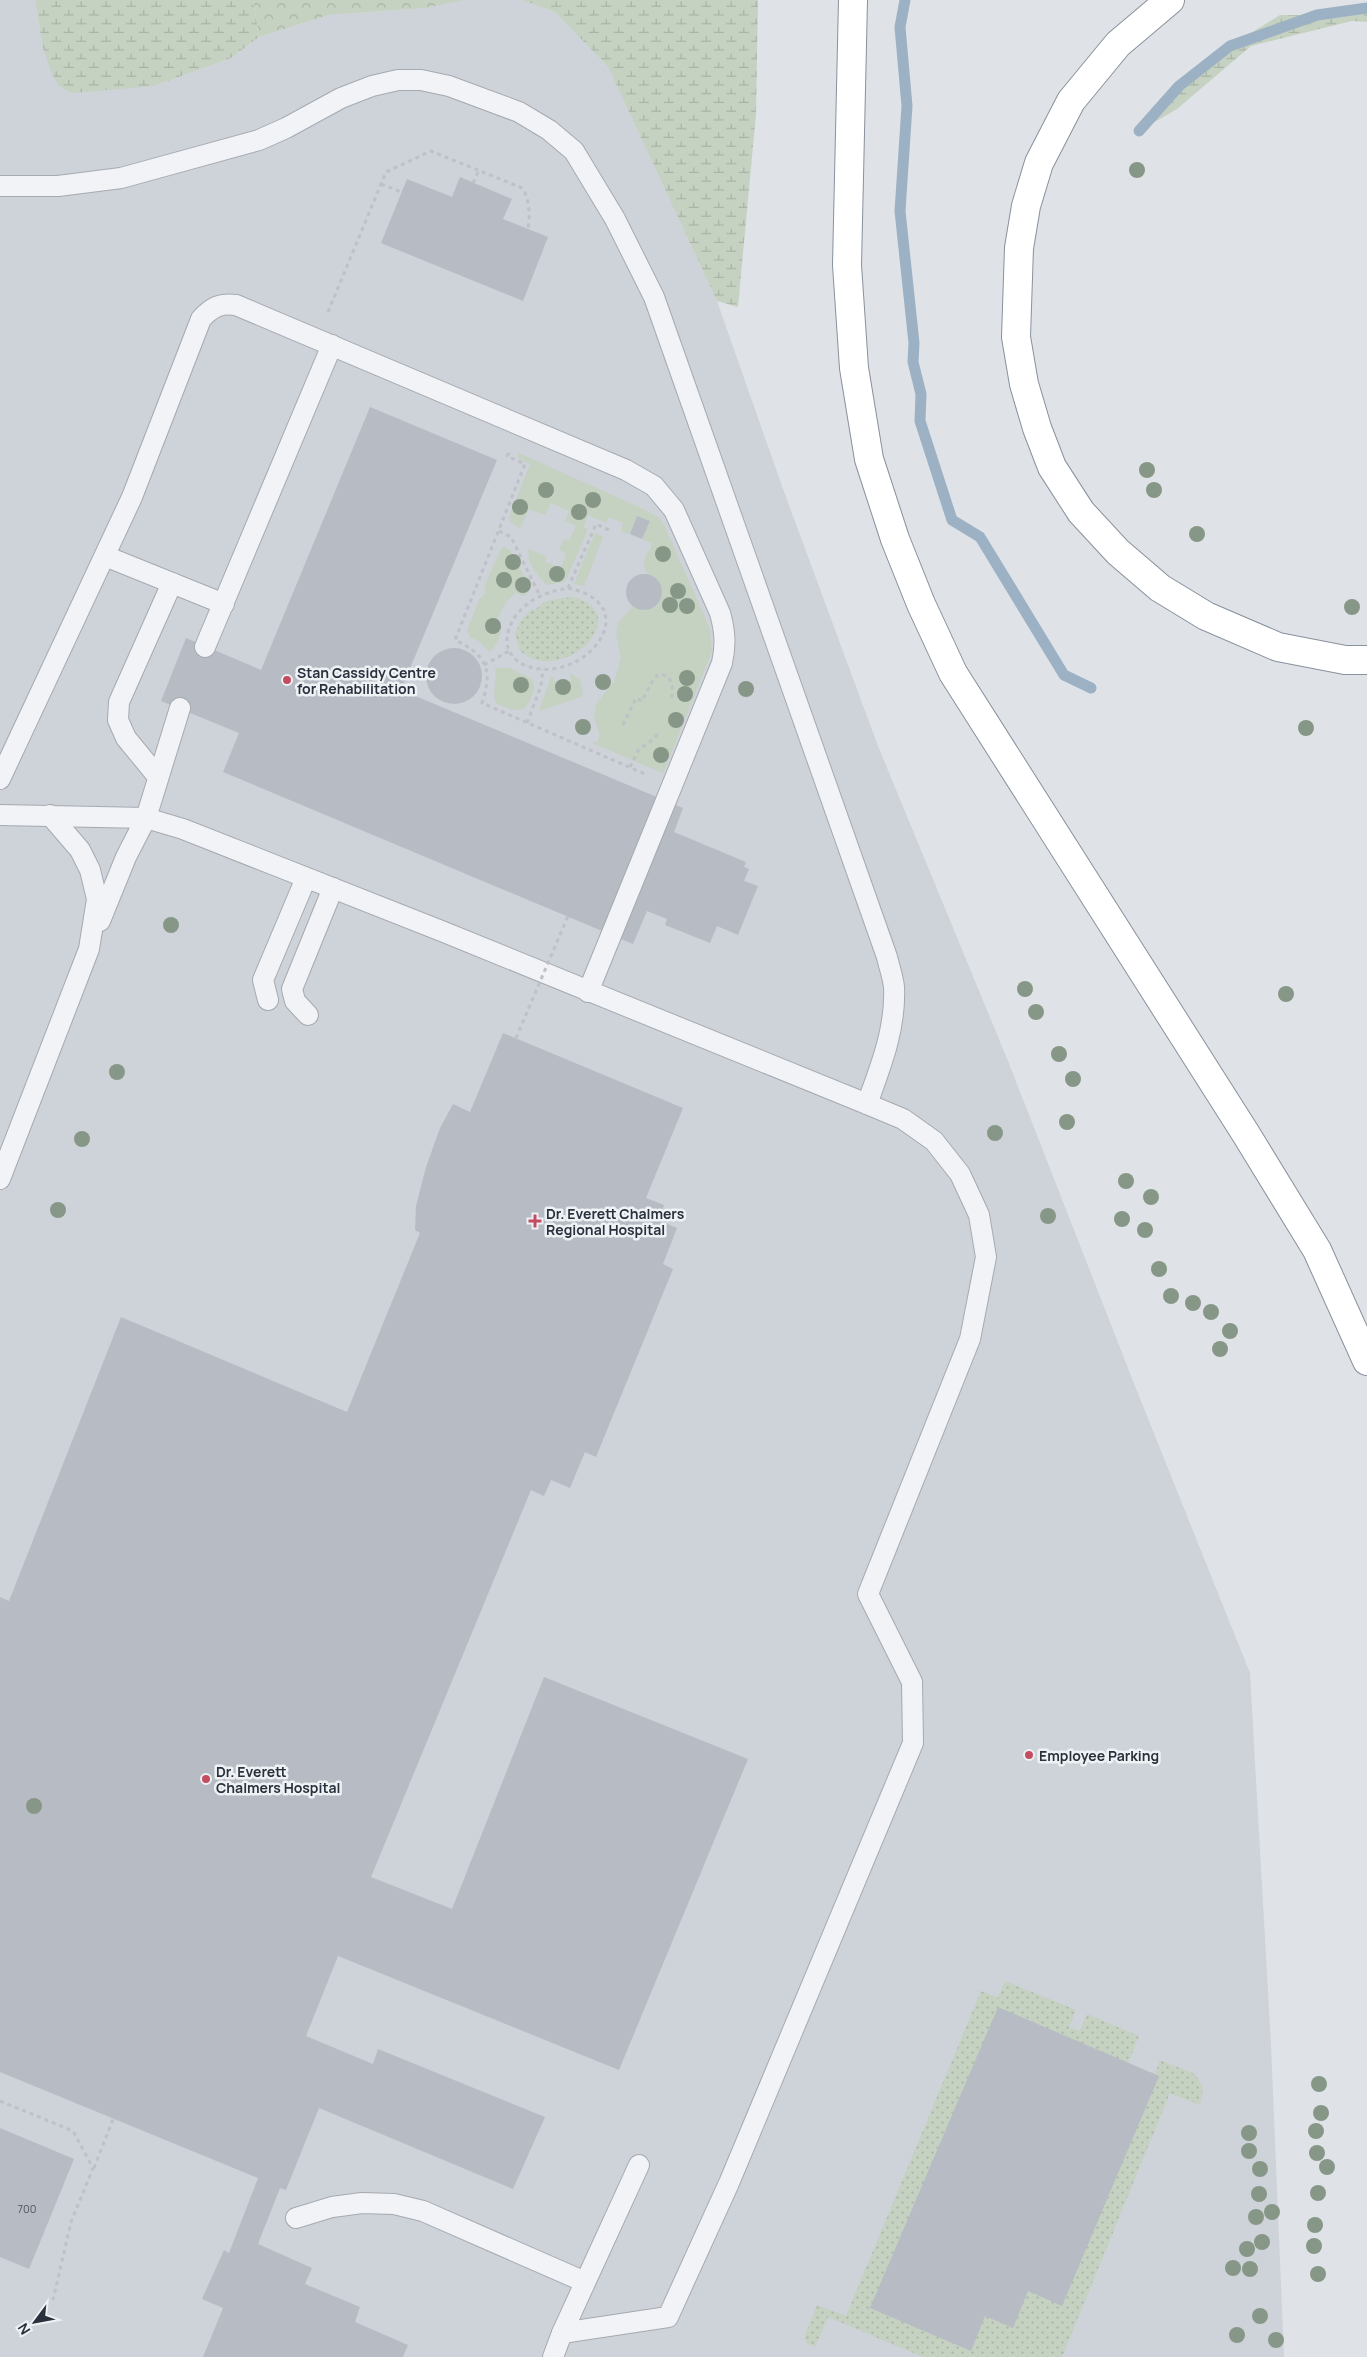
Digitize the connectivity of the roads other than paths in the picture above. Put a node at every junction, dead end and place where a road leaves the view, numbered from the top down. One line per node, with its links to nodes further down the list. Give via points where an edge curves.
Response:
1 (853, 0): 24 (highway, via 847,265 854,368 869,458 896,538 921,604 953,673 1312,1242)
2 (1170, 0): 9 (highway, via 1118,44 1071,101 1040,163 1026,206 1019,248 1016,337 1024,384 1037,428 1052,468 1081,512 1118,552 1160,588 1206,616 1278,647 1345,660)
3 (0, 186): 22 (lane, via 95,183 153,170 258,140 341,98 398,80 421,80 449,86 518,112 550,130 574,151 615,218 654,297 887,956 894,986 889,1043)
4 (332, 345): 5 (lane, via 236,305 223,304 211,308 201,320 132,497); 7 (lane); 19 (lane, via 626,470 654,486 678,518 720,613 726,647 722,664)
5 (105, 556): 6 (lane); 12 (lane)
6 (172, 583): 7 (lane); 11 (lane, via 119,702 118,720 126,738)
7 (224, 604): 8 (lane)
8 (205, 647)
9 (1367, 660)
10 (180, 708): 11 (lane)
11 (158, 777): 15 (lane)
12 (0, 778)
13 (0, 815): 14 (lane)
14 (50, 816): 15 (lane); 18 (lane, via 80,850 90,870 97,899)
15 (146, 818): 16 (lane); 18 (lane, via 126,857)
16 (306, 878): 17 (lane); 20 (lane, via 263,980)
17 (333, 888): 19 (lane); 21 (lane, via 292,990 296,1002)
18 (89, 949): 23 (lane)
19 (588, 992): 22 (lane)
20 (268, 1000)
21 (308, 1015)
22 (867, 1104): 28 (lane, via 903,1119 934,1141 960,1174 979,1215 986,1257 970,1339 868,1594 912,1682 912,1743 729,2183 668,2317)
23 (0, 1179)
24 (1367, 1361)
25 (639, 2165): 27 (lane)
26 (296, 2218): 27 (lane, via 332,2206 394,2204 423,2211)
27 (586, 2282): 28 (lane)
28 (562, 2333): 29 (lane)
29 (553, 2357)

